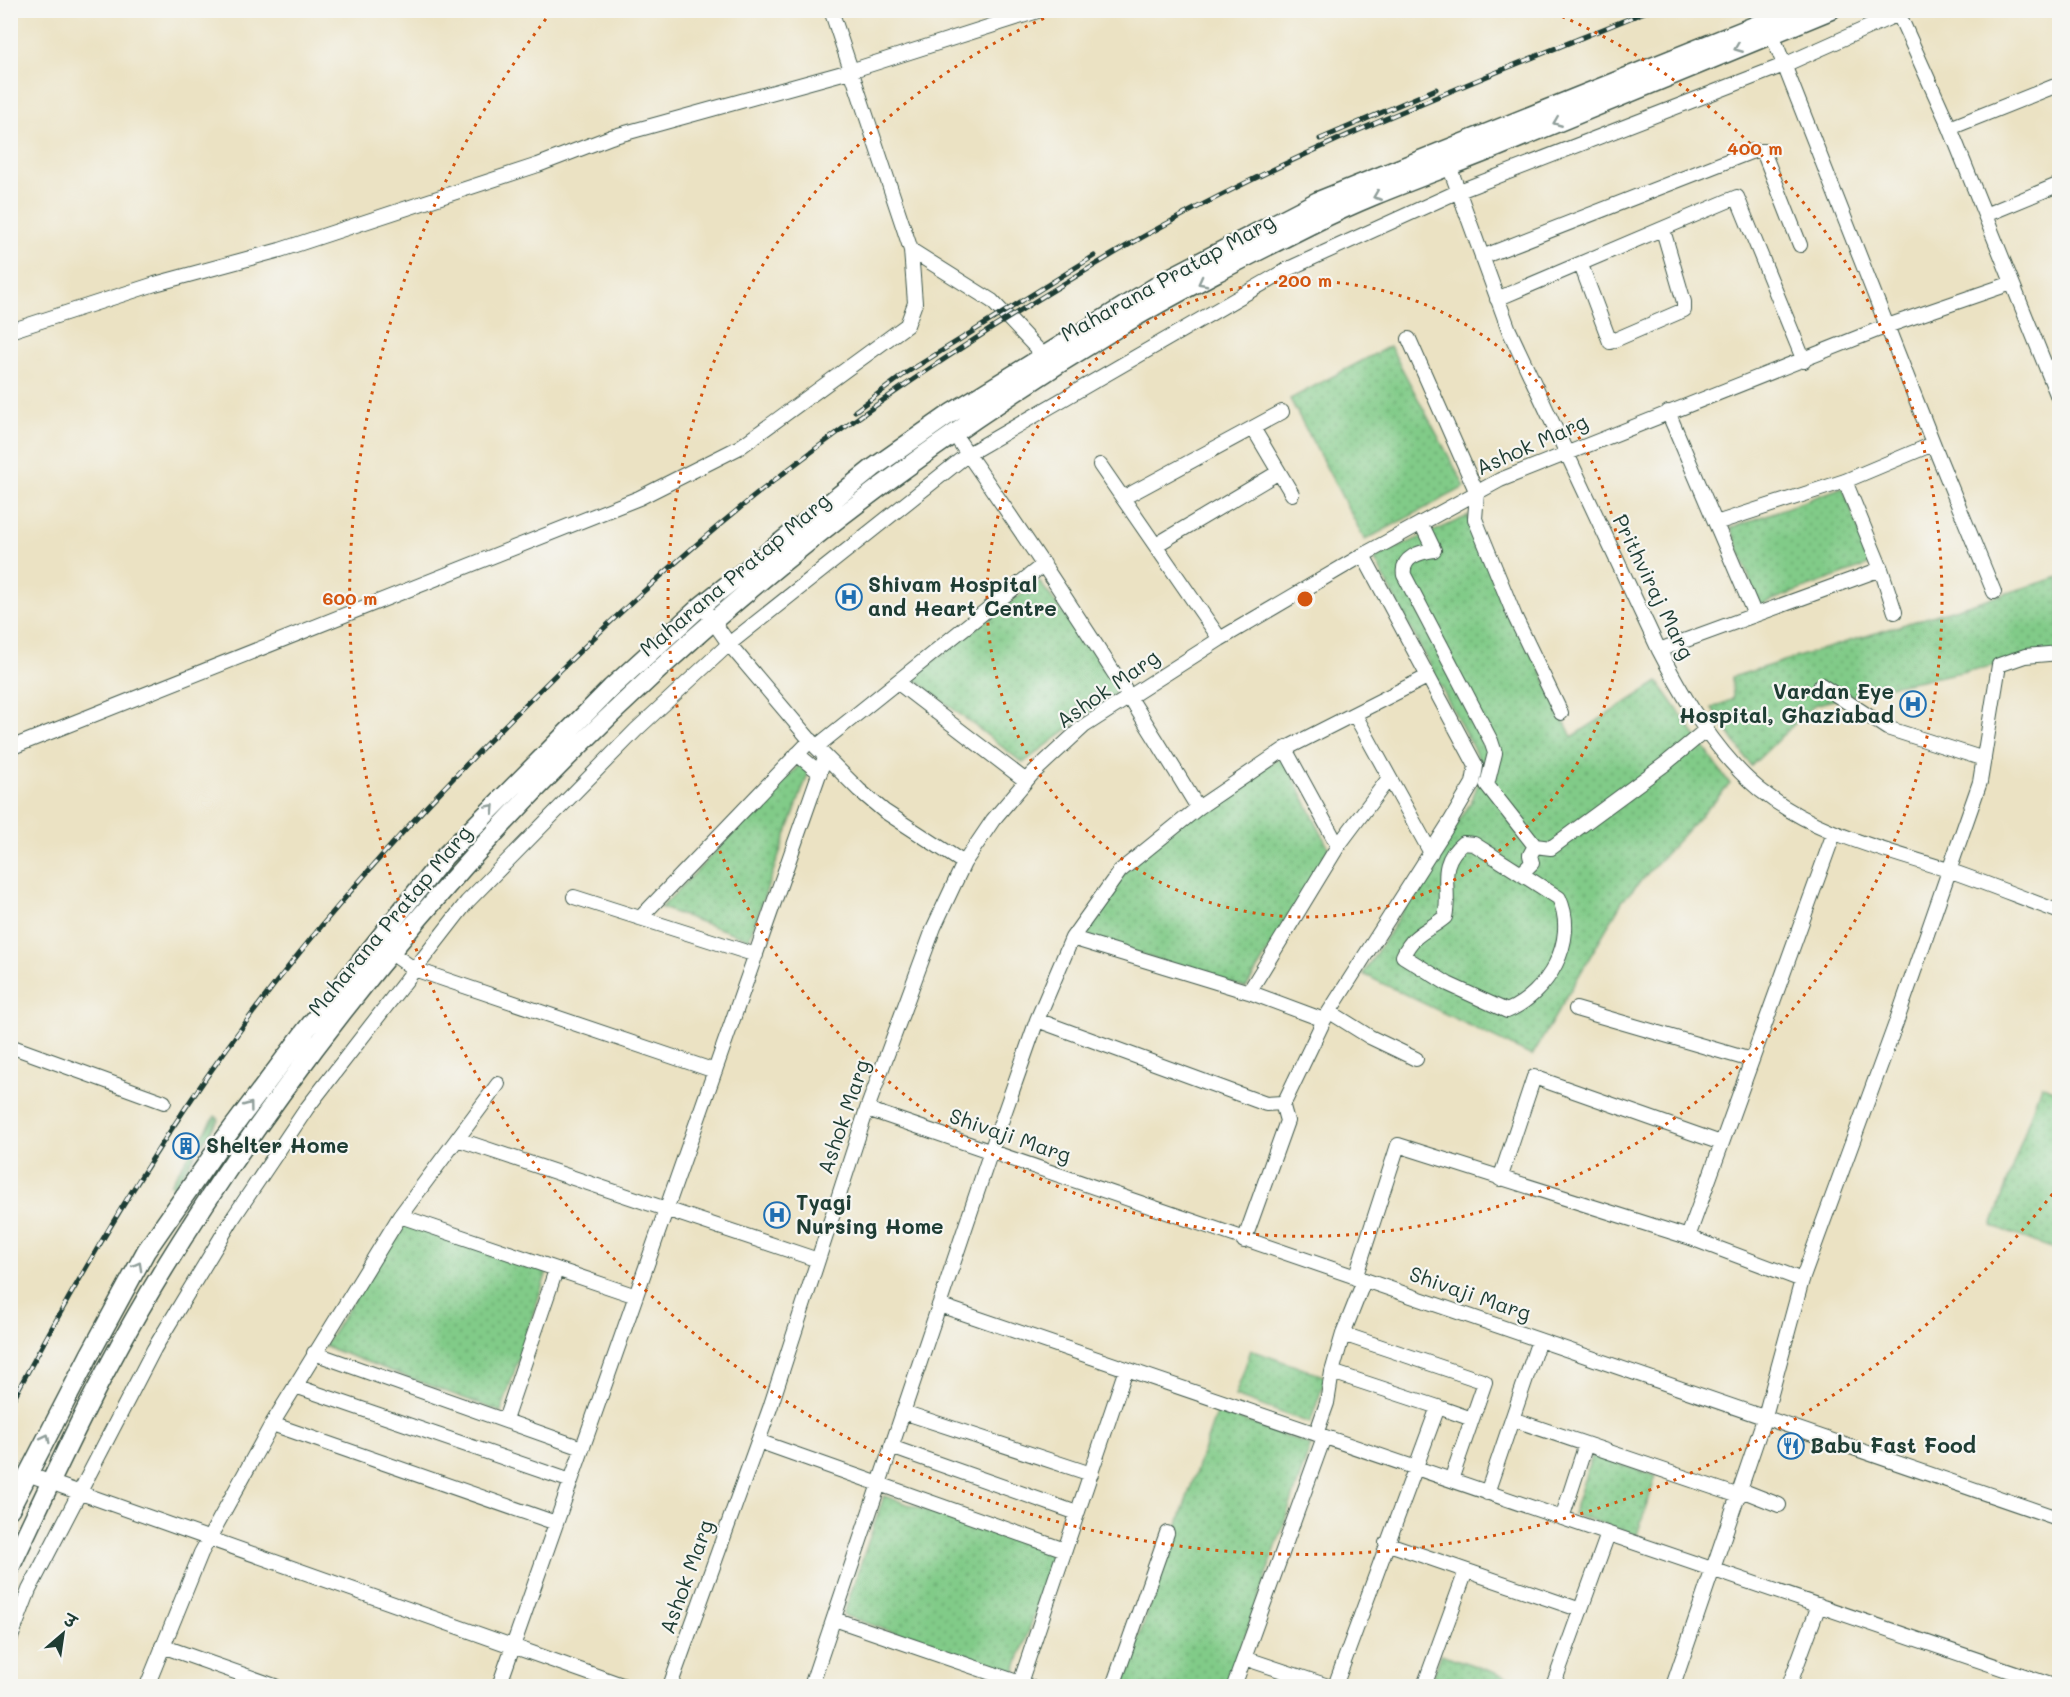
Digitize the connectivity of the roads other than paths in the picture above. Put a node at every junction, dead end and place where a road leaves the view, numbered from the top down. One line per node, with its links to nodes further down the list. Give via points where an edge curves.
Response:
1 (831, 10): 8 (street)
2 (1041, 10): 8 (street)
3 (1794, 10): 11 (main road, Maharana Pratap Marg)
4 (1831, 10): 6 (main road, Maharana Pratap Marg)
5 (1901, 12): 7 (street); 10 (street)
6 (1772, 34): 7 (street); 11 (main road, Maharana Pratap Marg, one-way to 11)
7 (1784, 65): 13 (street); 22 (street)
8 (850, 71): 17 (street); 23 (street, via 611,137 280,250 155,284)
9 (2060, 84): 10 (street)
10 (1950, 128): 14 (street)
11 (1446, 159): 13 (street, Prithviraj Marg); 25 (main road, Maharana Pratap Marg, via 1318,201 1173,276); 31 (main road, Maharana Pratap Marg, one-way to 31, via 1323,218 1118,327)
12 (2060, 184): 14 (street)
13 (1457, 192): 18 (street, Prithviraj Marg); 34 (street, via 1288,269)
14 (1985, 215): 20 (street)
15 (1663, 230): 19 (street); 19 (street, via 1684,310 1610,342); 26 (street, via 1737,197)
16 (1800, 245): 18 (street, via 1763,151 1753,151)
17 (911, 250): 25 (street, via 992,301); 62 (street, via 915,303 907,325 740,447 639,498)
18 (1482, 257): 21 (street, Prithviraj Marg)
19 (1581, 265): 21 (street)
20 (2012, 283): 22 (street, Ashok Marg); 27 (street)
21 (1497, 299): 33 (street, Prithviraj Marg)
22 (1887, 326): 26 (street, Ashok Marg); 32 (street)
23 (10, 331)
24 (1409, 339): 38 (street)
25 (1043, 355): 48 (main road, Maharana Pratap Marg, via 873,468)
26 (1804, 361): 29 (street, Ashok Marg)
27 (2060, 402)
28 (1282, 412): 30 (street)
29 (1668, 412): 33 (street, Ashok Marg); 42 (street)
30 (1253, 428): 36 (street); 40 (street)
31 (954, 434): 34 (street); 48 (main road, Maharana Pratap Marg)
32 (1933, 444): 37 (street); 47 (street)
33 (1566, 452): 38 (street, Ashok Marg); 53 (street, Prithviraj Marg)
34 (968, 454): 45 (street); 52 (street)
35 (1100, 465): 40 (street)
36 (1279, 472): 39 (street); 43 (street)
37 (1845, 481): 42 (street); 46 (street)
38 (1477, 493): 41 (street, Ashok Marg); 59 (street, via 1475,519 1515,617)
39 (1292, 494)
40 (1123, 498): 43 (street)
41 (1421, 523): 44 (street, Ashok Marg); 73 (street, via 1434,550 1419,552 1409,559 1404,575 1491,741 1495,753 1487,785)
42 (1716, 523): 50 (street)
43 (1156, 545): 51 (street)
44 (1363, 555): 51 (street, Ashok Marg); 55 (street)
45 (1044, 564): 56 (street); 58 (street)
46 (1881, 569): 49 (street); 50 (street)
47 (1994, 592)
48 (707, 612): 52 (street); 82 (main road, Maharana Pratap Marg)
49 (1895, 612)
50 (1755, 615): 53 (street)
51 (1220, 639): 58 (street, Ashok Marg)
52 (729, 644): 63 (street); 84 (street, via 542,823 467,902)
53 (1659, 650): 61 (street, Prithviraj Marg)
54 (2060, 653): 66 (street, via 2025,656 1999,665)
55 (1427, 677): 60 (street); 74 (street, via 1476,766 1473,783)
56 (897, 682): 63 (street); 69 (street)
57 (1821, 685): 66 (street, via 1887,729)
58 (1131, 696): 69 (street, Ashok Marg, via 1084,726); 70 (street)
59 (1562, 713)
60 (1355, 715): 64 (street); 68 (street)
61 (1707, 729): 71 (street, Prithviraj Marg, via 1760,790); 73 (street, via 1551,848)
62 (10, 748)
63 (817, 748): 65 (street); 67 (street); 75 (street, via 884,811)
64 (1285, 749): 70 (street); 72 (street)
65 (797, 754): 67 (street); 80 (street)
66 (1984, 759): 76 (street)
67 (820, 773): 83 (street)
68 (1389, 778): 72 (street); 74 (street)
69 (1026, 781): 75 (street, Ashok Marg)
70 (1198, 808): 81 (street, via 1120,871)
71 (1834, 832): 76 (street, Prithviraj Marg); 91 (street)
72 (1338, 846): 85 (street)
73 (1535, 846): 77 (street, via 1530,855 1532,862)
74 (1431, 853): 87 (street)
75 (964, 863): 96 (street, Ashok Marg, via 934,927)
76 (1950, 871): 79 (street, Prithviraj Marg); 108 (street)
77 (1521, 874): 77 (street, via 1559,898 1566,913 1567,933 1556,966 1522,1004 1507,1011 1448,984 1402,956 1420,932 1445,917 1445,873 1452,852 1463,843 1474,844)
78 (574, 897): 80 (street)
79 (2060, 912)
80 (640, 918): 83 (street)
81 (1072, 938): 85 (street); 88 (street)
82 (382, 947): 84 (street); 130 (main road, Maharana Pratap Marg, one-way to 82, via 146,1251 222,1142); 134 (main road, Maharana Pratap Marg, via 236,1157 108,1365)
83 (756, 955): 92 (street)
84 (414, 969): 92 (street); 138 (street, via 307,1108 233,1218 154,1349)
85 (1249, 992): 87 (street)
86 (1576, 1009): 91 (street)
87 (1327, 1016): 90 (street); 95 (street)
88 (1037, 1020): 95 (street, via 1266,1104); 99 (street)
89 (10, 1046): 94 (street)
90 (1416, 1059)
91 (1751, 1060): 98 (street)
92 (715, 1071): 101 (street)
93 (498, 1084): 97 (street)
94 (164, 1101)
95 (1281, 1102): 104 (street, via 1287,1121)
96 (867, 1109): 99 (street, Shivaji Marg); 105 (street, Ashok Marg)
97 (457, 1138): 101 (street); 102 (street)
98 (1721, 1143): 100 (street, via 1534,1077); 103 (street)
99 (991, 1151): 104 (street, Shivaji Marg); 110 (street)
100 (1500, 1179): 103 (street); 107 (street, via 1398,1145)
101 (667, 1208): 105 (street); 109 (street)
102 (400, 1216): 106 (street); 113 (street)
103 (1688, 1237): 108 (street)
104 (1245, 1241): 107 (street, Shivaji Marg)
105 (818, 1260): 125 (street, Ashok Marg)
106 (556, 1270): 109 (street); 122 (street)
107 (1360, 1279): 111 (street); 112 (street, Shivaji Marg)
108 (1802, 1280): 119 (street)
109 (636, 1296): 127 (street)
110 (939, 1305): 114 (street); 118 (street)
111 (1343, 1334): 115 (street); 120 (street, via 1485,1382)
112 (1539, 1340): 119 (street, Shivaji Marg); 121 (street)
113 (314, 1353): 116 (street); 122 (street)
114 (1126, 1369): 124 (street); 131 (street)
115 (1332, 1372): 117 (street); 124 (street)
116 (295, 1386): 123 (street); 133 (street)
117 (1438, 1407): 120 (street); 129 (street)
118 (903, 1412): 128 (street); 131 (street)
119 (1765, 1416): 137 (street); 143 (street, Shivaji Marg)
120 (1472, 1419): 132 (street)
121 (1512, 1419): 126 (street); 136 (street)
122 (506, 1420): 127 (street)
123 (272, 1424): 144 (street); 147 (street)
124 (1320, 1436): 129 (street); 159 (street)
125 (758, 1441): 135 (street); 166 (street, Ashok Marg)
126 (1586, 1444): 137 (street); 142 (street)
127 (582, 1448): 133 (street)
128 (891, 1448): 135 (street); 141 (street)
129 (1413, 1467): 132 (street); 148 (street)
130 (27, 1474): 134 (street); 140 (main road, Maharana Pratap Marg)
131 (1091, 1474): 141 (street)
132 (1451, 1480): 136 (street)
133 (571, 1481): 144 (street)
134 (50, 1483): 138 (street); 150 (main road, Maharana Pratap Marg)
135 (879, 1484): 149 (street); 155 (street)
136 (1487, 1492): 142 (street)
137 (1740, 1493): 139 (street); 151 (street)
138 (80, 1494): 147 (street); 156 (street, via 29,1590)
139 (1779, 1505)
140 (10, 1509)
141 (1077, 1513): 149 (street)
142 (1562, 1518): 146 (street)
143 (2060, 1519)
144 (556, 1523): 158 (street)
145 (1167, 1533): 168 (street)
146 (1608, 1534): 151 (street); 154 (street)
147 (208, 1540): 157 (street); 158 (street)
148 (1386, 1544): 152 (street); 171 (street)
149 (1065, 1550): 161 (street)
150 (10, 1568)
151 (1715, 1569): 153 (street); 174 (street)
152 (1466, 1571): 154 (street); 172 (street)
153 (1819, 1605): 175 (street); 176 (street)
154 (1581, 1610): 173 (street)
155 (834, 1619): 161 (street); 167 (street)
156 (10, 1640)
157 (162, 1646): 160 (street); 162 (street)
158 (512, 1647): 164 (street); 165 (street)
159 (1244, 1658): 169 (street); 170 (street)
160 (252, 1683): 163 (street)
161 (1024, 1685)
162 (147, 1686)
163 (275, 1686)
164 (499, 1686)
165 (625, 1686)
166 (670, 1686)
167 (811, 1686)
168 (1113, 1686)
169 (1234, 1686)
170 (1328, 1686)
171 (1335, 1686)
172 (1424, 1686)
173 (1553, 1686)
174 (1673, 1686)
175 (1789, 1686)
176 (2054, 1686)

